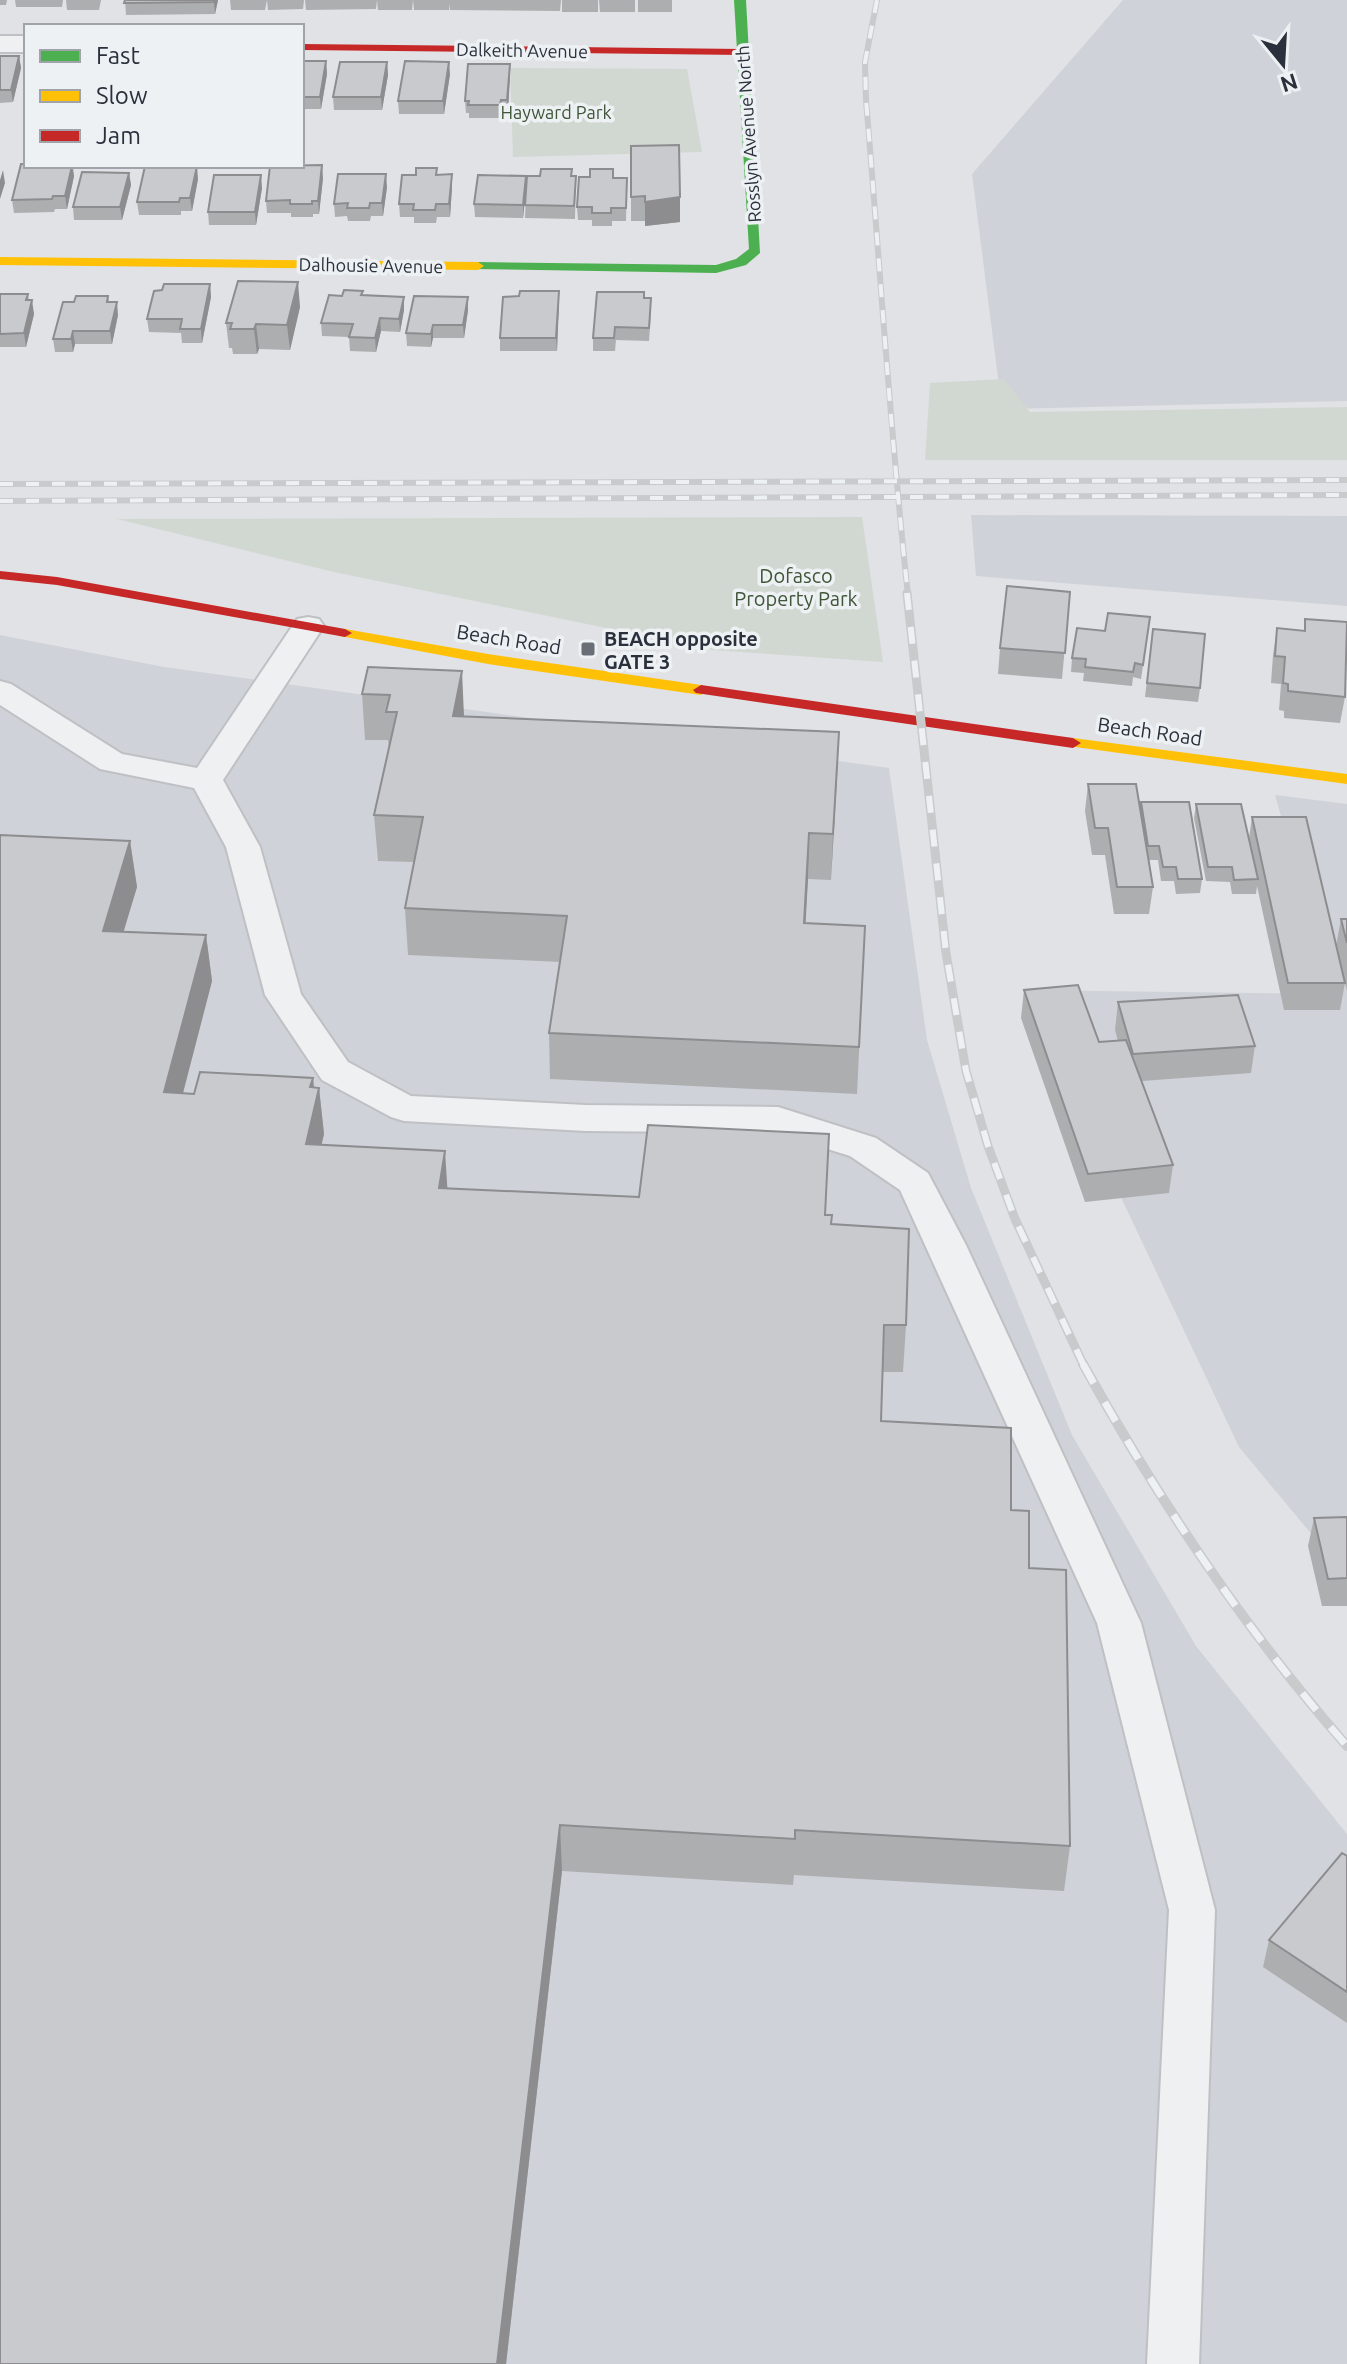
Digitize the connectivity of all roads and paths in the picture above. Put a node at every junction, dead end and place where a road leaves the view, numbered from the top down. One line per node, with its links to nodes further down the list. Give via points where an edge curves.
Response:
1 (740, 0): 5 (street, Rosslyn Avenue North)
2 (0, 44): 3 (street)
3 (24, 44)
4 (304, 47): 5 (street, Dalkeith Avenue)
5 (742, 52): 7 (street, Rosslyn Avenue North, via 755,250)
6 (0, 261): 7 (street, Dalhousie Avenue, via 716,269)
7 (741, 262)
8 (0, 575): 9 (street, Beach Road)
9 (308, 626): 11 (street, Beach Road, via 488,659); 12 (lane)
10 (0, 691): 12 (lane, via 112,762)
11 (1347, 779)
12 (206, 780): 13 (lane, via 243,847 283,995 335,1071 404,1108 586,1118 778,1120 863,1147 915,1182 1119,1623 1192,1910)
13 (1173, 2364)

